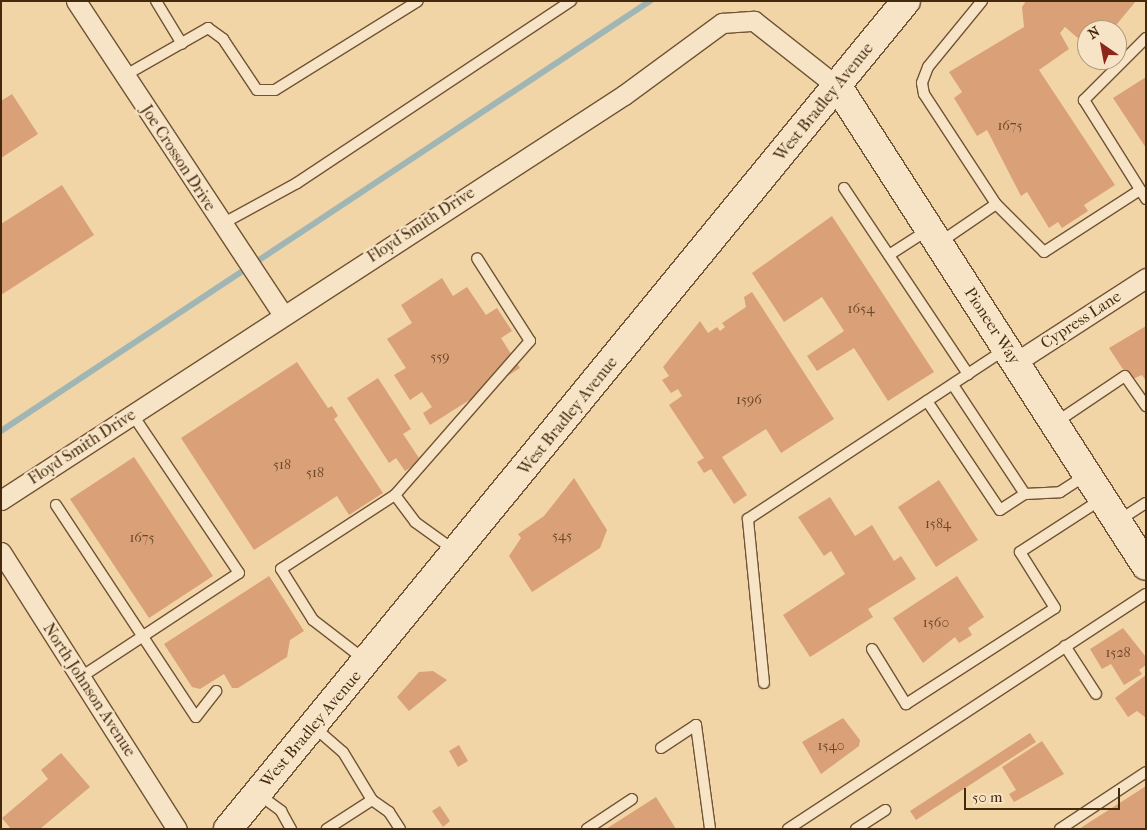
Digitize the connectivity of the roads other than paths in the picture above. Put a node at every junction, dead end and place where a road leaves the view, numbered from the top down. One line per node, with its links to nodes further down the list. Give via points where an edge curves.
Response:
1 (76, 1): 9 (street, Joe Crosson Drive)
2 (156, 1): 8 (lane)
3 (418, 1): 8 (lane, via 275,90 257,90 223,39 208,28)
4 (571, 1): 15 (lane)
5 (906, 1): 10 (main road, West Bradley Avenue)
6 (982, 1): 14 (lane, via 928,68 922,83 924,94)
7 (1146, 38): 12 (lane, via 1084,100)
8 (182, 44): 9 (lane)
9 (124, 76): 15 (street, Joe Crosson Drive)
10 (838, 86): 16 (main road, Pioneer Way); 20 (street, Floyd Smith Drive, via 754,21 722,23 624,95); 37 (main road, West Bradley Avenue)
11 (844, 188): 17 (lane)
12 (1140, 190): 13 (lane); 14 (lane, via 1044,252)
13 (1146, 199)
14 (996, 204): 16 (lane)
15 (226, 231): 20 (street, Joe Crosson Drive)
16 (934, 236): 17 (lane); 21 (main road, Pioneer Way)
17 (889, 256): 22 (lane)
18 (477, 258): 30 (lane, via 530,341)
19 (1146, 278): 21 (street, Cypress Lane)
20 (282, 314): 26 (street, Floyd Smith Drive)
21 (1011, 356): 22 (lane); 27 (main road, Pioneer Way)
22 (968, 374): 23 (lane)
23 (953, 384): 24 (lane); 29 (lane)
24 (928, 401): 29 (lane, via 1000,510); 45 (lane, via 748,519)
25 (1146, 406): 27 (lane, via 1126,376)
26 (132, 414): 32 (street, Floyd Smith Drive); 40 (lane, via 239,573)
27 (1054, 423): 28 (main road, Pioneer Way)
28 (1087, 474): 29 (lane, via 1060,492); 31 (main road, Pioneer Way)
29 (1025, 494)
30 (395, 495): 37 (lane, via 415,522); 43 (lane, via 281,569 313,620)
31 (1103, 499): 35 (main road, Pioneer Way); 42 (lane, via 1020,552 1056,608 906,704)
32 (1, 500)
33 (1146, 503): 35 (lane)
34 (56, 505): 40 (lane)
35 (1117, 521): 38 (main road, Pioneer Way)
36 (1, 552): 44 (street, North Johnson Avenue)
37 (457, 552): 43 (main road, West Bradley Avenue)
38 (1146, 566)
39 (1146, 594): 41 (lane)
40 (142, 636): 44 (lane); 46 (lane, via 196,717)
41 (1065, 646): 47 (lane); 62 (lane)
42 (872, 649)
43 (367, 661): 48 (main road, West Bradley Avenue)
44 (81, 677): 55 (street, North Johnson Avenue)
45 (764, 683)
46 (216, 691)
47 (1096, 694)
48 (313, 726): 51 (main road, West Bradley Avenue); 53 (lane, via 343,752)
49 (661, 748): 61 (lane, via 696,725)
50 (1146, 772): 64 (lane)
51 (257, 794): 56 (main road, West Bradley Avenue); 57 (lane, via 281,811)
52 (632, 799): 60 (lane)
53 (372, 800): 58 (lane); 59 (lane, via 389,812)
54 (885, 810): 63 (lane)
55 (177, 829)
56 (228, 829)
57 (291, 829)
58 (327, 829)
59 (400, 829)
60 (587, 829)
61 (710, 829)
62 (788, 829)
63 (856, 829)
64 (1060, 829)

